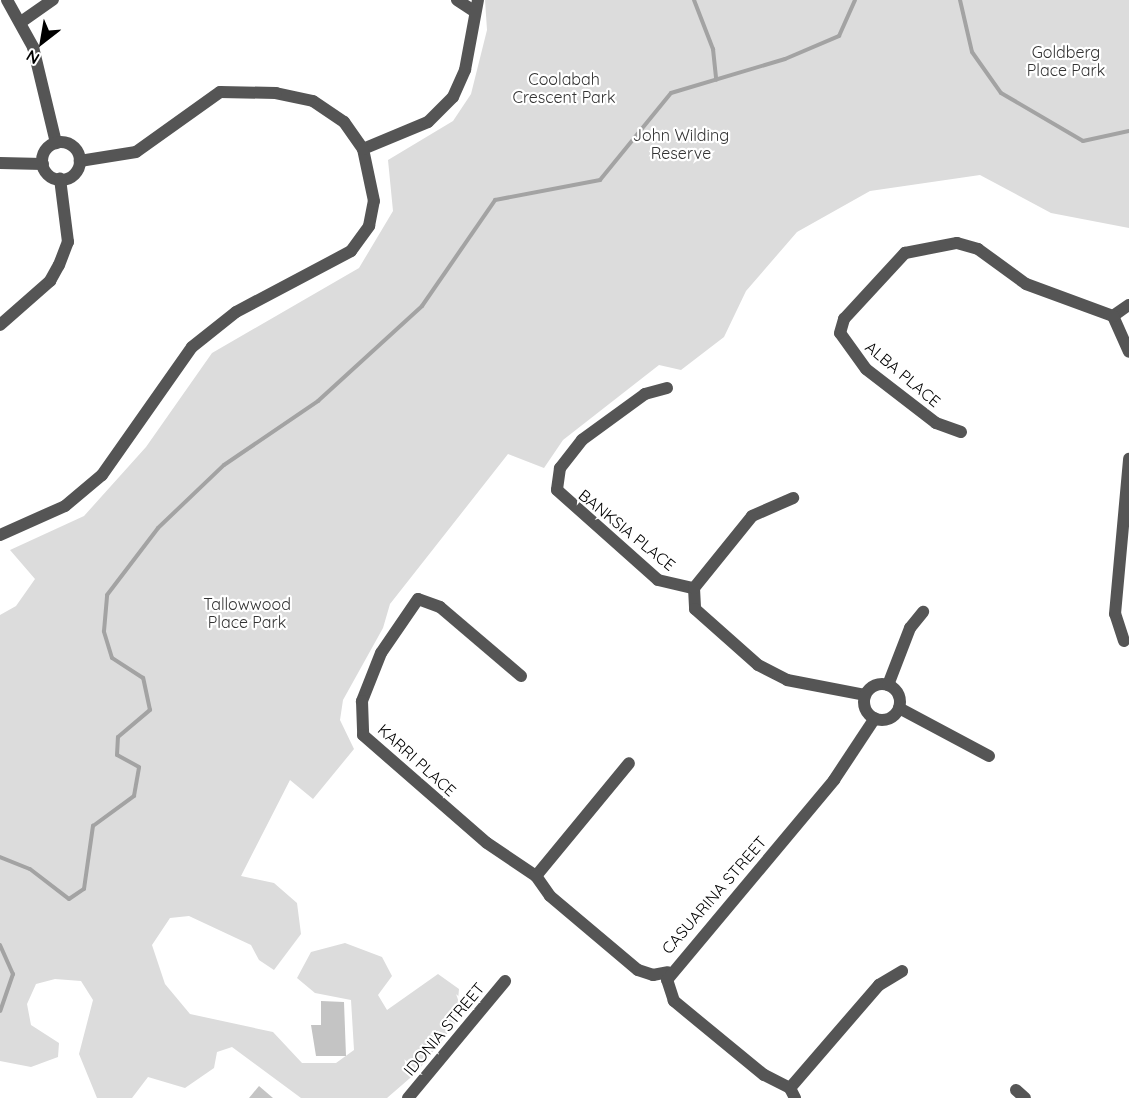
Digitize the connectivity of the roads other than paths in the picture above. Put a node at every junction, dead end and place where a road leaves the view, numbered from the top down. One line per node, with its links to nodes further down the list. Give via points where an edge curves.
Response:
1 (7, 0): 5 (street)
2 (53, 0): 5 (street)
3 (457, 0): 4 (street)
4 (476, 6): 7 (street, via 465,70 453,97 428,122)
5 (21, 22): 6 (street, via 39,66)
6 (56, 143): 8 (street, via 73,146); 10 (street, via 44,153)
7 (363, 150): 8 (street, via 344,122 322,105 238,89 206,100 136,152); 20 (street, via 374,201 357,245 215,327 173,369 128,444 102,475 65,506)
8 (80, 161): 11 (street, via 76,172)
9 (0, 163): 10 (street)
10 (43, 164): 11 (street)
11 (60, 179): 14 (street, via 68,242 59,265 50,281)
12 (1129, 305): 13 (street)
13 (1113, 316): 15 (street); 17 (street, ALBA PLACE, via 1026,284 978,249 957,243 905,253 844,319 840,333 866,369 936,423)
14 (0, 326)
15 (1129, 352)
16 (667, 388): 21 (street, BANKSIA PLACE, via 645,394 582,440 560,468 557,490 658,580)
17 (961, 432)
18 (1129, 459): 23 (street, via 1115,614)
19 (793, 498): 21 (street, via 752,516)
20 (0, 535)
21 (694, 588): 26 (street, via 695,609 758,665 787,680)
22 (923, 612): 25 (street, via 910,628)
23 (1124, 641)
24 (521, 676): 31 (street, KARRI PLACE, via 440,608 418,599 381,653 362,700 360,721 377,751 519,869)
25 (888, 685): 26 (street, via 875,686); 27 (street, via 898,694)
26 (866, 695): 28 (street, via 866,709)
27 (899, 708): 28 (street, via 891,717); 29 (street)
28 (875, 718): 33 (street, CASUARINA STREET, via 834,780)
29 (989, 756)
30 (629, 763): 31 (street)
31 (536, 876): 33 (street, KARRI PLACE, via 550,896 638,970)
32 (902, 971): 35 (street, via 879,985)
33 (668, 972): 35 (street, CASUARINA STREET, via 674,1001 764,1075)
34 (505, 981): 36 (street, IDONIA STREET)
35 (793, 1093)
36 (408, 1098)

